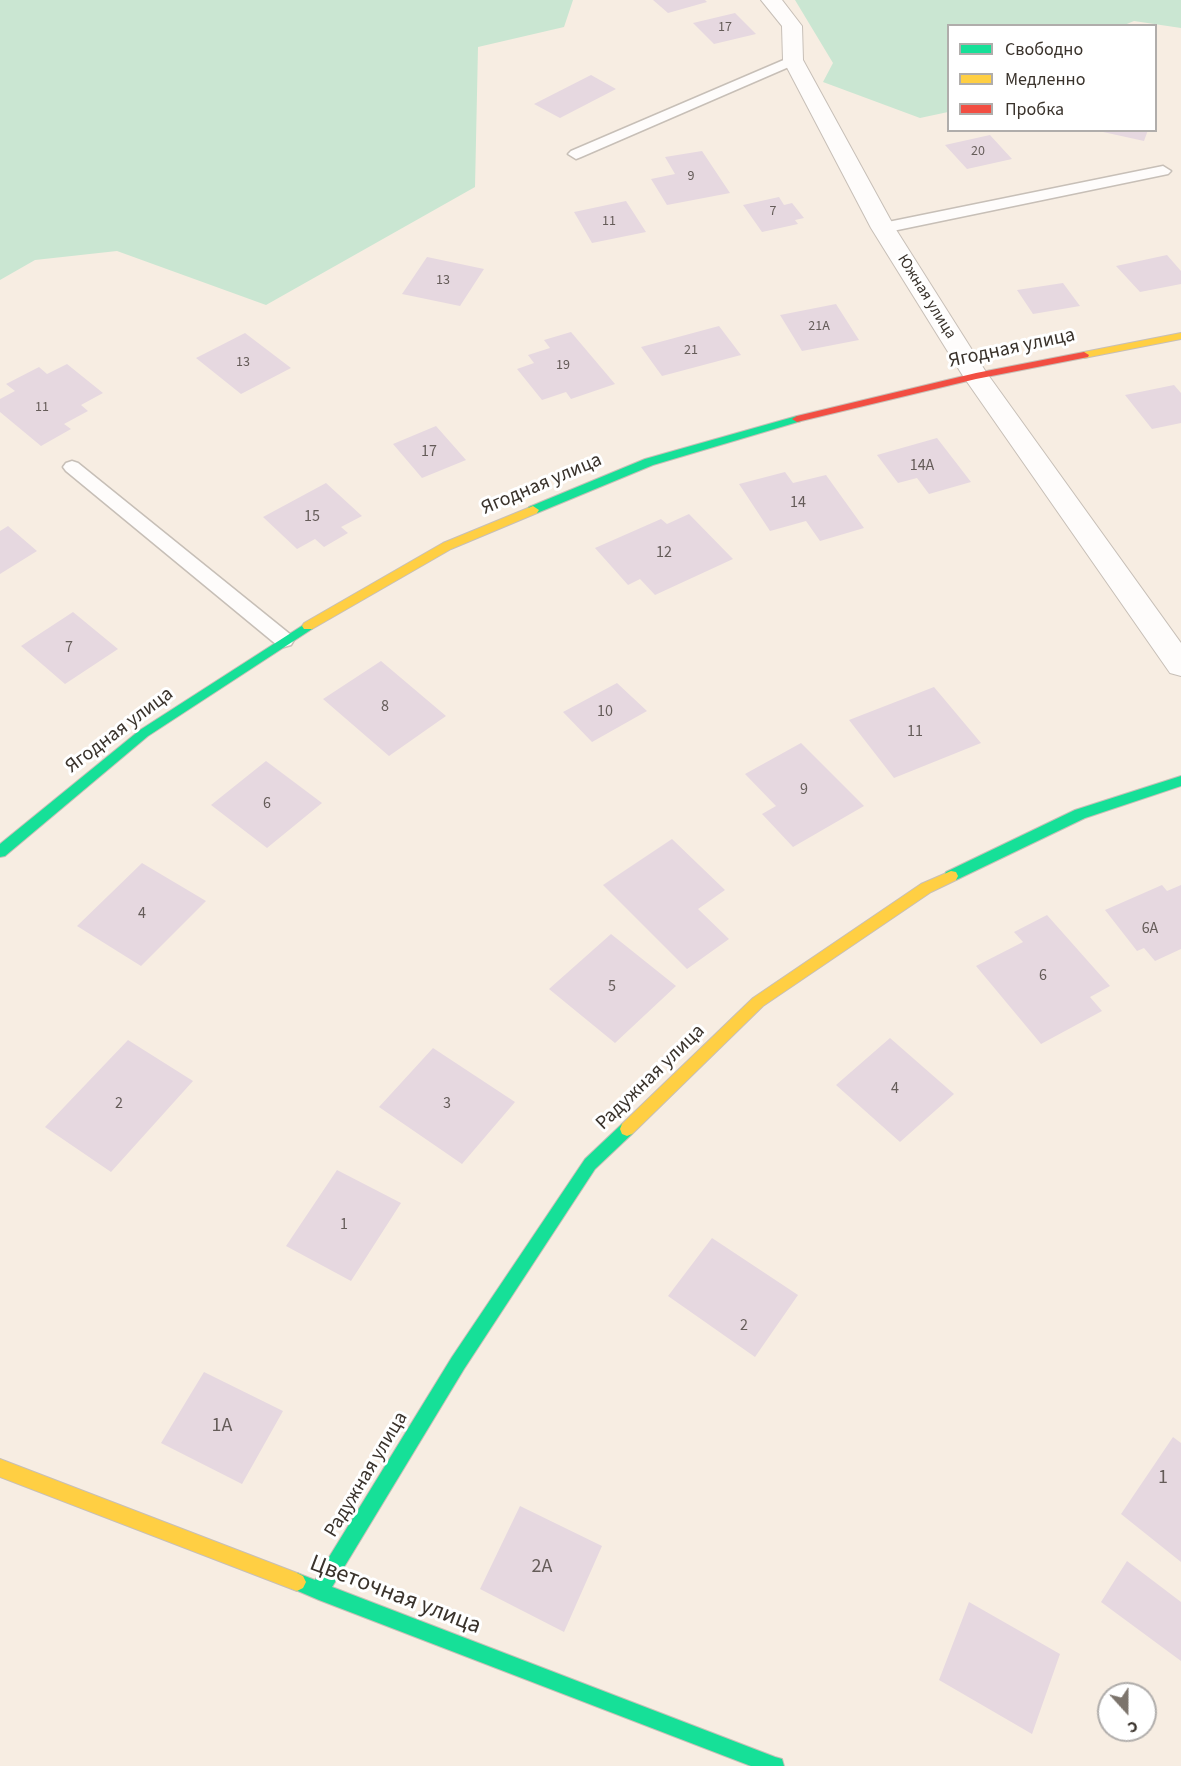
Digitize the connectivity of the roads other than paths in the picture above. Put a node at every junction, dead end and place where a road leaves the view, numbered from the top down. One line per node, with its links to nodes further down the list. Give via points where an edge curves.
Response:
1 (771, 0): 2 (street, Южная улица, via 792,26)
2 (793, 60): 3 (lane); 5 (street, Южная улица)
3 (576, 154)
4 (1163, 171): 5 (lane)
5 (883, 228): 7 (street, Южная улица)
6 (1181, 336): 7 (street, Ягодная улица)
7 (976, 376): 9 (street, Ягодная улица, via 821,412 649,462 447,546); 10 (street, Южная улица)
8 (72, 467): 9 (lane)
9 (284, 640): 12 (street, Ягодная улица, via 144,733)
10 (1181, 665)
11 (1181, 781): 14 (street, Радужная улица, via 1080,813 926,888 758,1002 590,1164 458,1363)
12 (0, 852)
13 (0, 1467): 14 (street, Цветочная улица)
14 (319, 1591): 15 (street, Цветочная улица)
15 (775, 1766)

